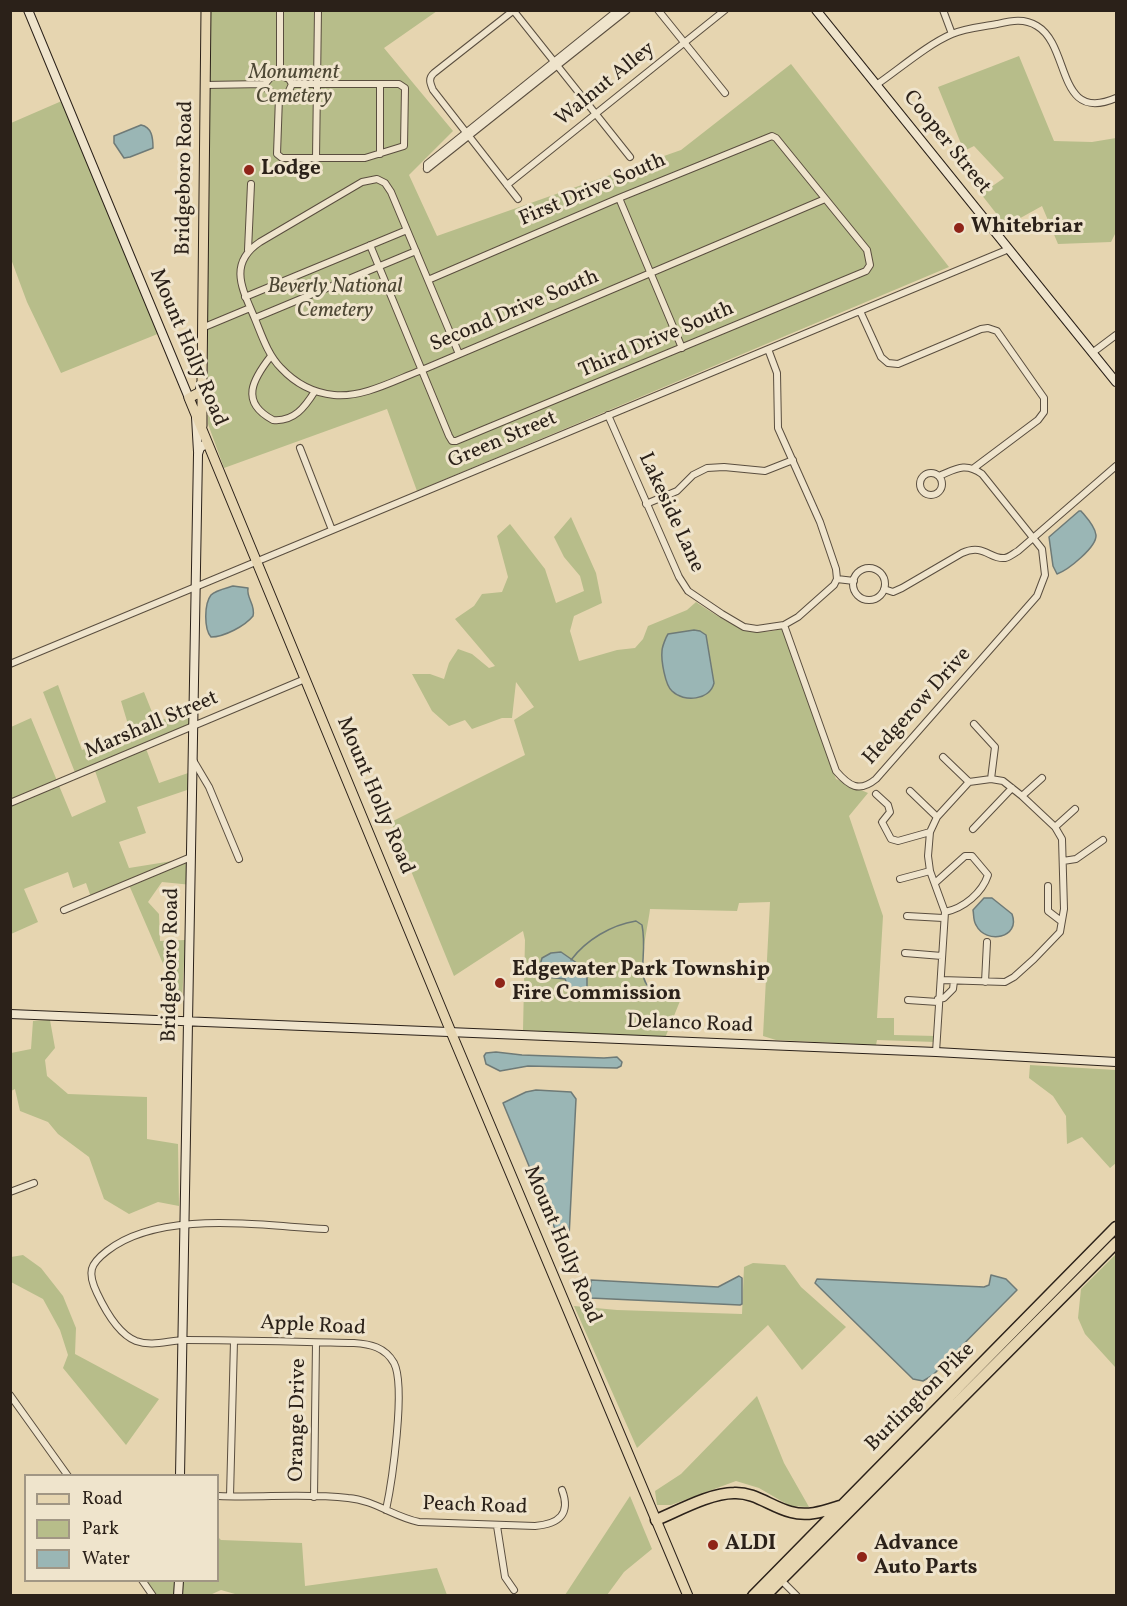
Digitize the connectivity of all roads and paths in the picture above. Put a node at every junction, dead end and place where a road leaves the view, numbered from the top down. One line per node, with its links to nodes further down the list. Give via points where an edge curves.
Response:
1 (28, 10): 60 (street, Mount Holly Road)
2 (206, 10): 20 (main road, Bridgeboro Road)
3 (280, 10): 15 (street)
4 (318, 10): 18 (street)
5 (618, 10): 14 (street)
6 (627, 10): 14 (street)
7 (658, 10): 13 (street)
8 (725, 10): 13 (street, Walnut Alley)
9 (816, 10): 21 (street, Cooper Street)
10 (943, 10): 12 (street)
11 (513, 11): 14 (street); 26 (street, via 430,78 433,90)
12 (952, 34): 21 (street); 24 (street, via 1027,21 1052,41 1077,96 1096,104)
13 (684, 43): 22 (street); 25 (street, Walnut Alley)
14 (555, 64): 25 (street); 26 (street)
15 (279, 75): 16 (street); 17 (street)
16 (265, 84): 20 (street); 23 (street)
17 (292, 84): 18 (street); 23 (street, via 288,93)
18 (317, 84): 19 (street); 29 (street)
19 (380, 84): 27 (street); 27 (street, via 399,84 406,92 404,146)
20 (205, 85): 49 (main road, Bridgeboro Road)
21 (876, 85): 39 (street, Cooper Street)
22 (725, 93)
23 (279, 97): 29 (street, via 279,156)
24 (1116, 98)
25 (596, 114): 28 (street); 31 (street, Walnut Alley)
26 (468, 134): 26 (street, via 427,164 427,169); 31 (street)
27 (380, 154): 29 (street, via 365,158)
28 (630, 157)
29 (316, 158)
30 (251, 184): 36 (street, Second Drive South)
31 (507, 185): 33 (street)
32 (619, 198): 34 (street, First Drive South, via 771,136); 43 (street); 44 (street, First Drive South)
33 (518, 199)
34 (825, 199): 43 (street, Second Drive South); 51 (street, Third Drive South, via 867,250 870,265 866,272)
35 (407, 230): 37 (street, via 391,192 377,179 362,182); 38 (street); 41 (street)
36 (249, 232): 37 (street); 40 (street, Second Drive South)
37 (264, 239): 40 (street)
38 (370, 245): 42 (street); 45 (street)
39 (1009, 249): 47 (street, Green Street); 53 (street, Cooper Street)
40 (248, 250): 45 (street, Second Drive South, via 240,275)
41 (416, 251): 42 (street); 44 (street)
42 (379, 266): 48 (street); 56 (street)
43 (651, 273): 51 (street); 54 (street, Second Drive South)
44 (428, 280): 54 (street)
45 (245, 297): 46 (street, Second Drive South)
46 (250, 308): 48 (street, Second Drive South); 49 (street)
47 (860, 311): 52 (street, Green Street); 69 (street, via 881,357 888,363 910,360 981,329 997,332 1044,398 1044,412)
48 (255, 318): 55 (street, Second Drive South)
49 (202, 328): 57 (main road, Bridgeboro Road)
50 (1116, 334): 53 (street)
51 (682, 348): 56 (street, Third Drive South, via 452,441)
52 (768, 349): 61 (street, Green Street); 67 (street, via 777,374 778,428)
53 (1092, 352): 58 (street, Cooper Street)
54 (459, 354): 56 (street, Second Drive South)
55 (272, 356): 59 (street, Second Drive South, via 281,369); 59 (street, via 252,389 260,412 273,420 291,417)
56 (422, 370): 59 (street, Second Drive South, via 354,395)
57 (202, 381): 60 (main road, via 200,392); 63 (main road, Bridgeboro Road)
58 (1116, 382)
59 (315, 391)
60 (189, 398): 62 (main road, Mount Holly Road)
61 (608, 416): 71 (street, Lakeside Lane); 72 (street, Green Street)
62 (196, 417): 63 (main road, Mount Holly Road); 66 (street, Bridgeboro Road)
63 (202, 431): 64 (main road, Mount Holly Road)
64 (207, 443): 66 (street); 74 (main road, Mount Holly Road)
65 (300, 448): 72 (street)
66 (198, 454): 77 (street, Bridgeboro Road)
67 (793, 460): 71 (street, via 765,471 707,468 677,491); 75 (street, via 820,522)
68 (1116, 465): 73 (street)
69 (974, 468): 70 (street, via 959,467); 73 (street)
70 (939, 476)
71 (646, 504): 79 (street, Lakeside Lane, via 689,591 744,627)
72 (332, 530): 74 (street, Green Street)
73 (1033, 537): 78 (street, via 1006,558 972,549 902,588 893,592); 79 (street, Hedgerow Drive, via 1042,549 1045,575 1037,596 867,786 846,783 836,771)
74 (256, 561): 77 (street, Green Street); 81 (main road, Mount Holly Road)
75 (837, 579): 76 (street); 79 (street, via 798,617)
76 (854, 581): 78 (street, via 857,594 865,600 879,597); 78 (street, via 859,572 873,569 881,574)
77 (197, 585): 80 (street, Green Street); 83 (street, Bridgeboro Road)
78 (884, 589)
79 (784, 625)
80 (10, 664)
81 (305, 679): 83 (street, Marshall Street); 121 (main road, Mount Holly Road)
82 (974, 724): 87 (street, via 995,747)
83 (193, 726): 85 (street, Bridgeboro Road); 93 (street, Marshall Street)
84 (943, 757): 88 (street)
85 (193, 760): 100 (street, Bridgeboro Road); 101 (street, via 209,787)
86 (1042, 778): 92 (street)
87 (991, 779): 88 (street); 89 (street, via 1004,781)
88 (969, 782): 95 (street)
89 (1012, 788): 92 (street); 97 (street)
90 (910, 791): 95 (street)
91 (876, 794): 98 (street, via 888,805 890,812 882,822 891,838 898,841)
92 (1022, 796): 96 (street)
93 (10, 803)
94 (1075, 809): 96 (street)
95 (937, 817): 98 (street)
96 (1055, 827): 102 (street, via 1062,839)
97 (973, 829)
98 (930, 832): 103 (street)
99 (1103, 840): 102 (street, via 1076,859)
100 (191, 857): 107 (street); 120 (street, Bridgeboro Road)
101 (239, 859)
102 (1063, 861): 110 (street)
103 (930, 872): 104 (street); 105 (street)
104 (900, 879)
105 (935, 884): 108 (street); 108 (street, via 965,856 972,856 988,875 986,883 969,901)
106 (1048, 885): 110 (street, via 1048,911)
107 (64, 910)
108 (944, 915): 109 (street); 113 (street)
109 (907, 916)
110 (1061, 921): 116 (street, via 1060,932 1052,943 1014,977 1005,982)
111 (987, 942): 116 (street)
112 (905, 953): 113 (street)
113 (942, 956): 114 (street)
114 (941, 980): 115 (street); 118 (street)
115 (954, 981): 116 (street); 118 (street, via 953,989)
116 (985, 982)
117 (908, 1000): 118 (street)
118 (938, 1000): 122 (street)
119 (10, 1014): 120 (street, Delanco Road)
120 (189, 1020): 121 (street, Delanco Road); 126 (street, Bridgeboro Road)
121 (451, 1032): 122 (street, Delanco Road); 142 (main road, Mount Holly Road)
122 (936, 1052): 123 (street, Delanco Road)
123 (1116, 1062)
124 (34, 1183): 125 (street)
125 (10, 1192)
126 (185, 1224): 128 (street, Apple Road); 130 (street, Bridgeboro Road); 130 (street, Apple Road, via 124,1240 92,1265 90,1276 109,1314 126,1336 144,1343)
127 (1116, 1227): 140 (highway, Burlington Pike)
128 (325, 1229)
129 (1116, 1243): 144 (highway, Burlington Pike)
130 (183, 1340): 131 (street, Apple Road); 135 (street, Bridgeboro Road)
131 (234, 1341): 132 (street, Apple Road); 138 (street)
132 (316, 1343): 139 (street, Orange Drive); 141 (street, Apple Road, via 368,1344 385,1352 396,1367 397,1431)
133 (10, 1395): 134 (street)
134 (67, 1474)
135 (180, 1474)
136 (562, 1490): 143 (street, Peach Road, via 565,1511 553,1522)
137 (219, 1496): 138 (street, Peach Road)
138 (230, 1496): 139 (street, Peach Road)
139 (314, 1497): 141 (street, Peach Road, via 348,1498)
140 (843, 1505): 142 (highway, via 801,1514 736,1492 718,1495); 149 (highway, Burlington Pike)
141 (386, 1510): 143 (street, Peach Road, via 418,1522)
142 (656, 1520): 148 (main road, Mount Holly Road)
143 (497, 1526): 146 (street, via 505,1577)
144 (781, 1580): 150 (highway, Burlington Pike); 151 (street)
145 (143, 1582): 147 (street)
146 (514, 1590)
147 (153, 1596)
148 (688, 1596)
149 (753, 1596)
150 (765, 1596)
151 (797, 1596)

